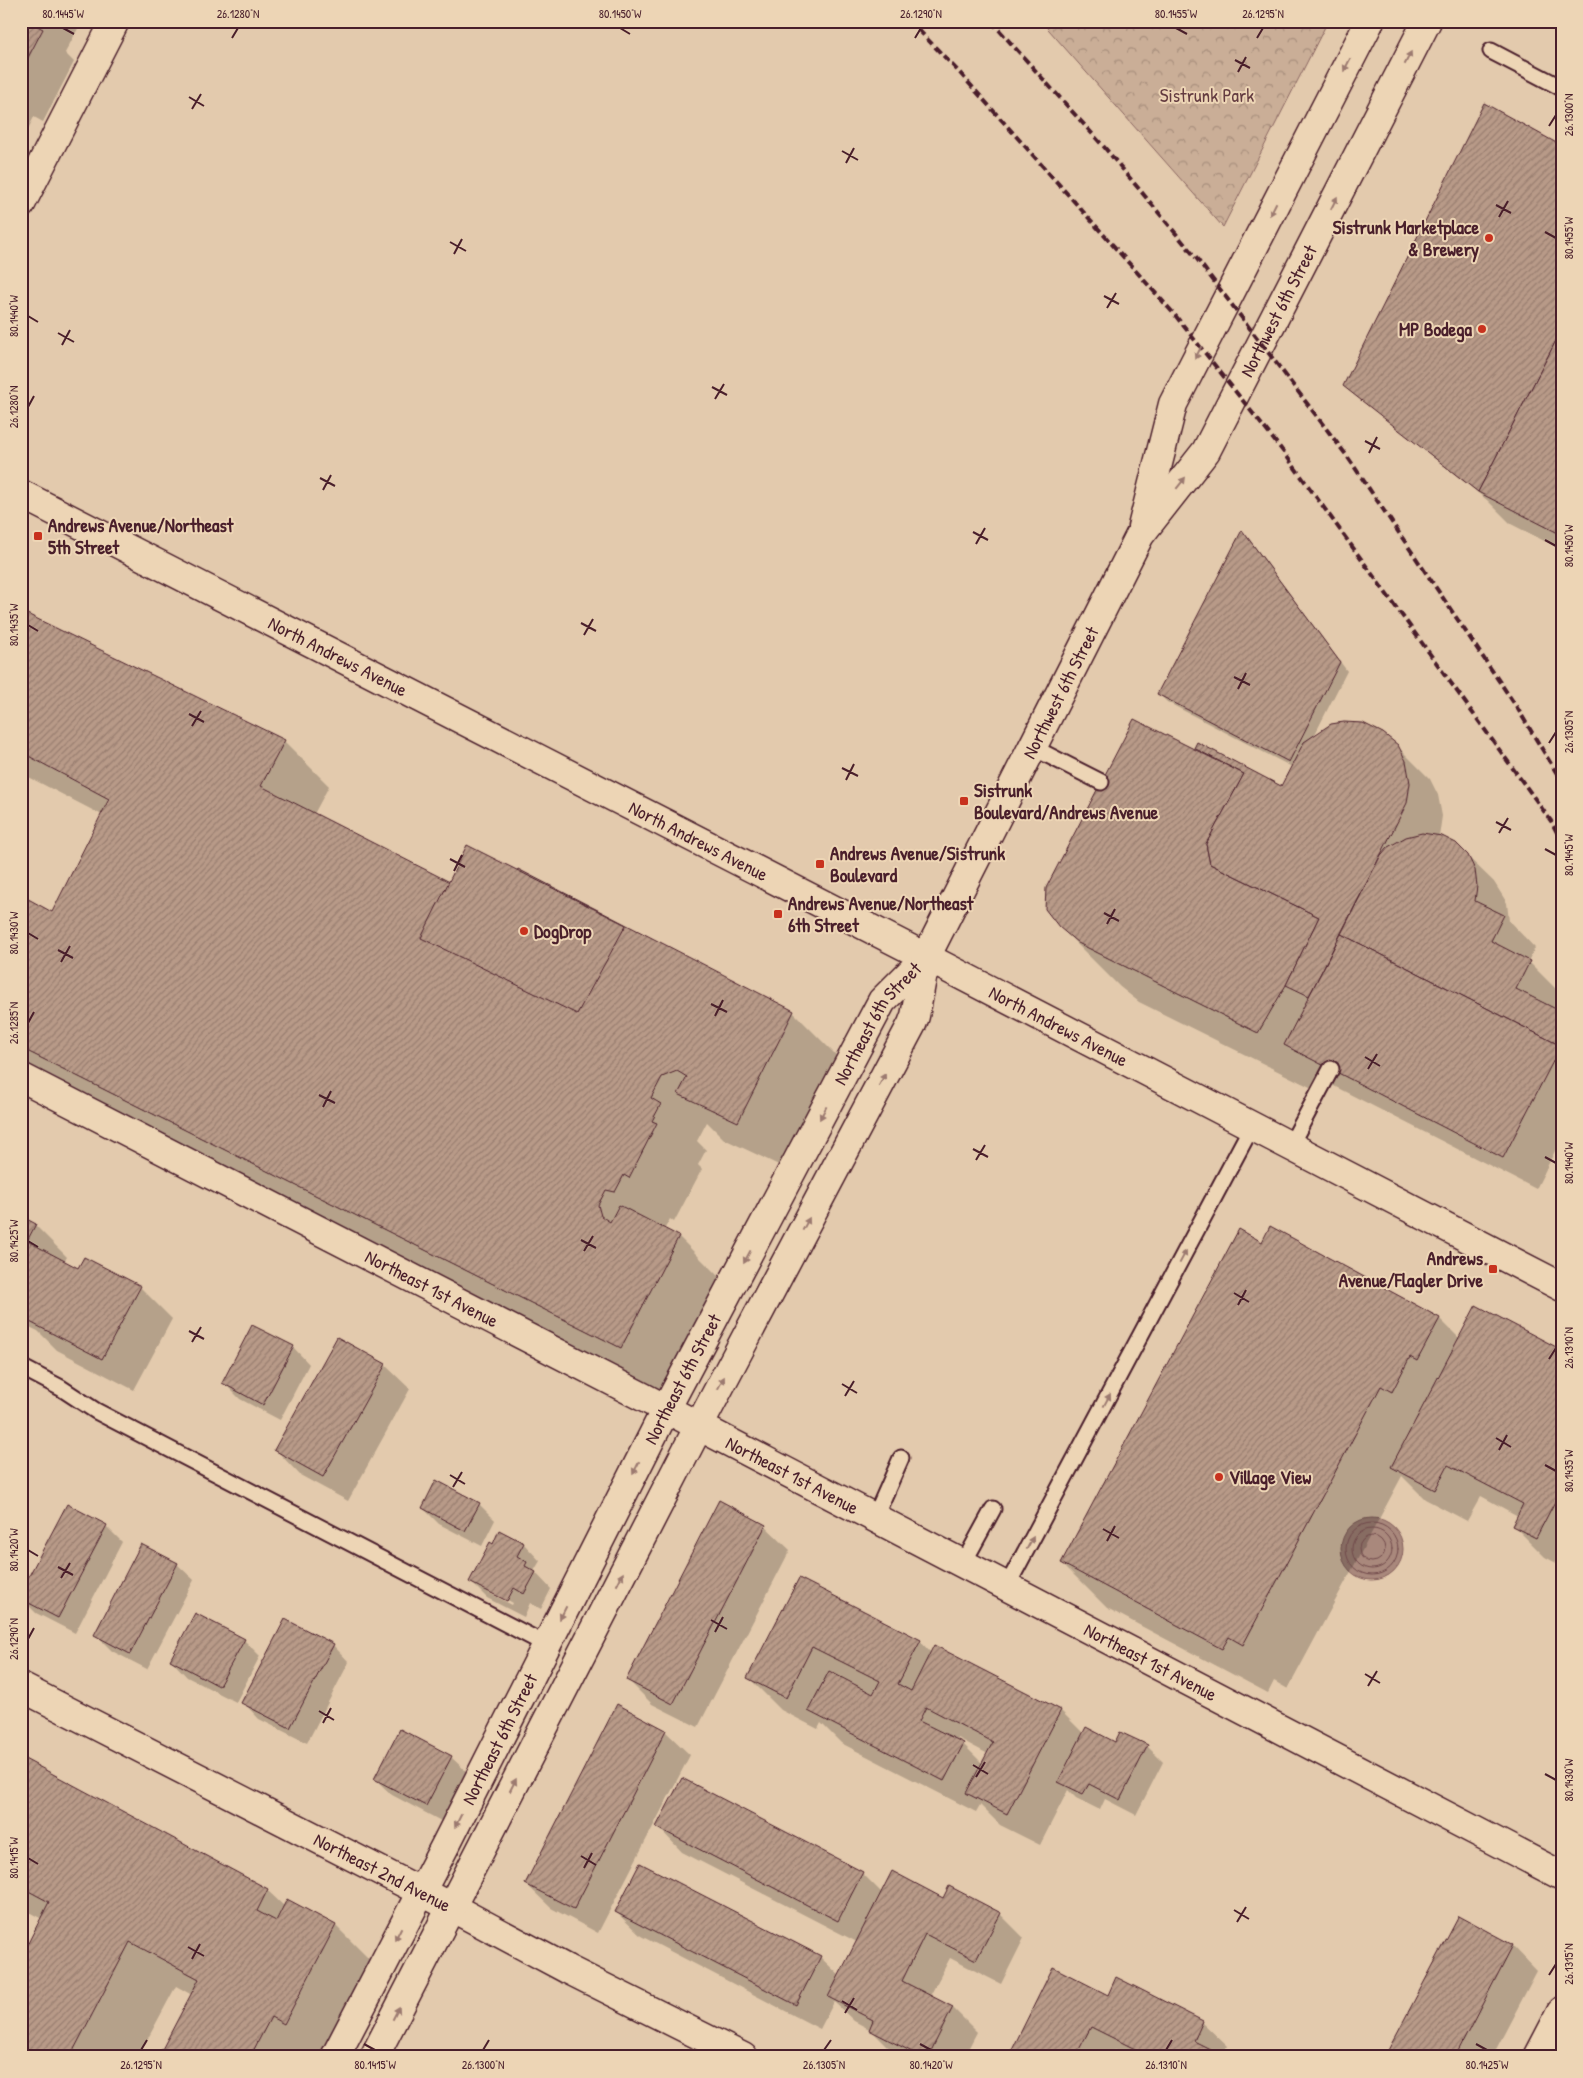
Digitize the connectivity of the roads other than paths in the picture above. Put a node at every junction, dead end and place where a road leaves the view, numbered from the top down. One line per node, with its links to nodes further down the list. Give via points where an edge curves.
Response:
1 (115, 21): 6 (street)
2 (1370, 21): 8 (street, Northwest 6th Street, one-way to 8, via 1173,404)
3 (1427, 21): 8 (street, Northwest 6th Street, one-way to 3, via 1206,451)
4 (1491, 51): 5 (lane)
5 (1562, 88)
6 (24, 192)
7 (21, 494): 11 (street, North Andrews Avenue)
8 (1140, 535): 9 (street, Northwest 6th Street)
9 (1032, 746): 10 (lane); 11 (street, Northwest 6th Street)
10 (1101, 782)
11 (926, 957): 14 (street, North Andrews Avenue); 18 (street, Northeast 6th Street, one-way to 18, via 882,1000); 19 (street, Northeast 6th Street, one-way to 11, via 916,1016)
12 (1331, 1069): 15 (lane)
13 (21, 1077): 18 (street, Northeast 1st Avenue)
14 (1252, 1126): 15 (street, North Andrews Avenue); 24 (lane, one-way to 14)
15 (1290, 1146): 16 (street, North Andrews Avenue)
16 (1562, 1287)
17 (21, 1367): 25 (lane, via 61,1388 96,1412)
18 (666, 1409): 19 (street, Northeast 1st Avenue); 25 (street, Northeast 6th Street, one-way to 25)
19 (699, 1426): 22 (street, Northeast 1st Avenue); 29 (street, Northeast 6th Street, one-way to 19)
20 (901, 1458): 22 (lane)
21 (993, 1509): 23 (lane)
22 (875, 1517): 23 (street, Northeast 1st Avenue)
23 (963, 1564): 24 (street, Northeast 1st Avenue)
24 (1007, 1586): 27 (street, Northeast 1st Avenue)
25 (547, 1645): 28 (street, Northeast 6th Street, one-way to 28)
26 (21, 1686): 28 (street, Northeast 2nd Avenue)
27 (1562, 1876)
28 (421, 1891): 29 (street, Northeast 2nd Avenue); 31 (street, Northeast 6th Street, one-way to 31)
29 (451, 1907): 32 (street, Northeast 6th Street, one-way to 29); 33 (street, Northeast 2nd Avenue)
30 (1562, 2011): 34 (street)
31 (335, 2057)
32 (374, 2057)
33 (744, 2057)
34 (1538, 2057)

